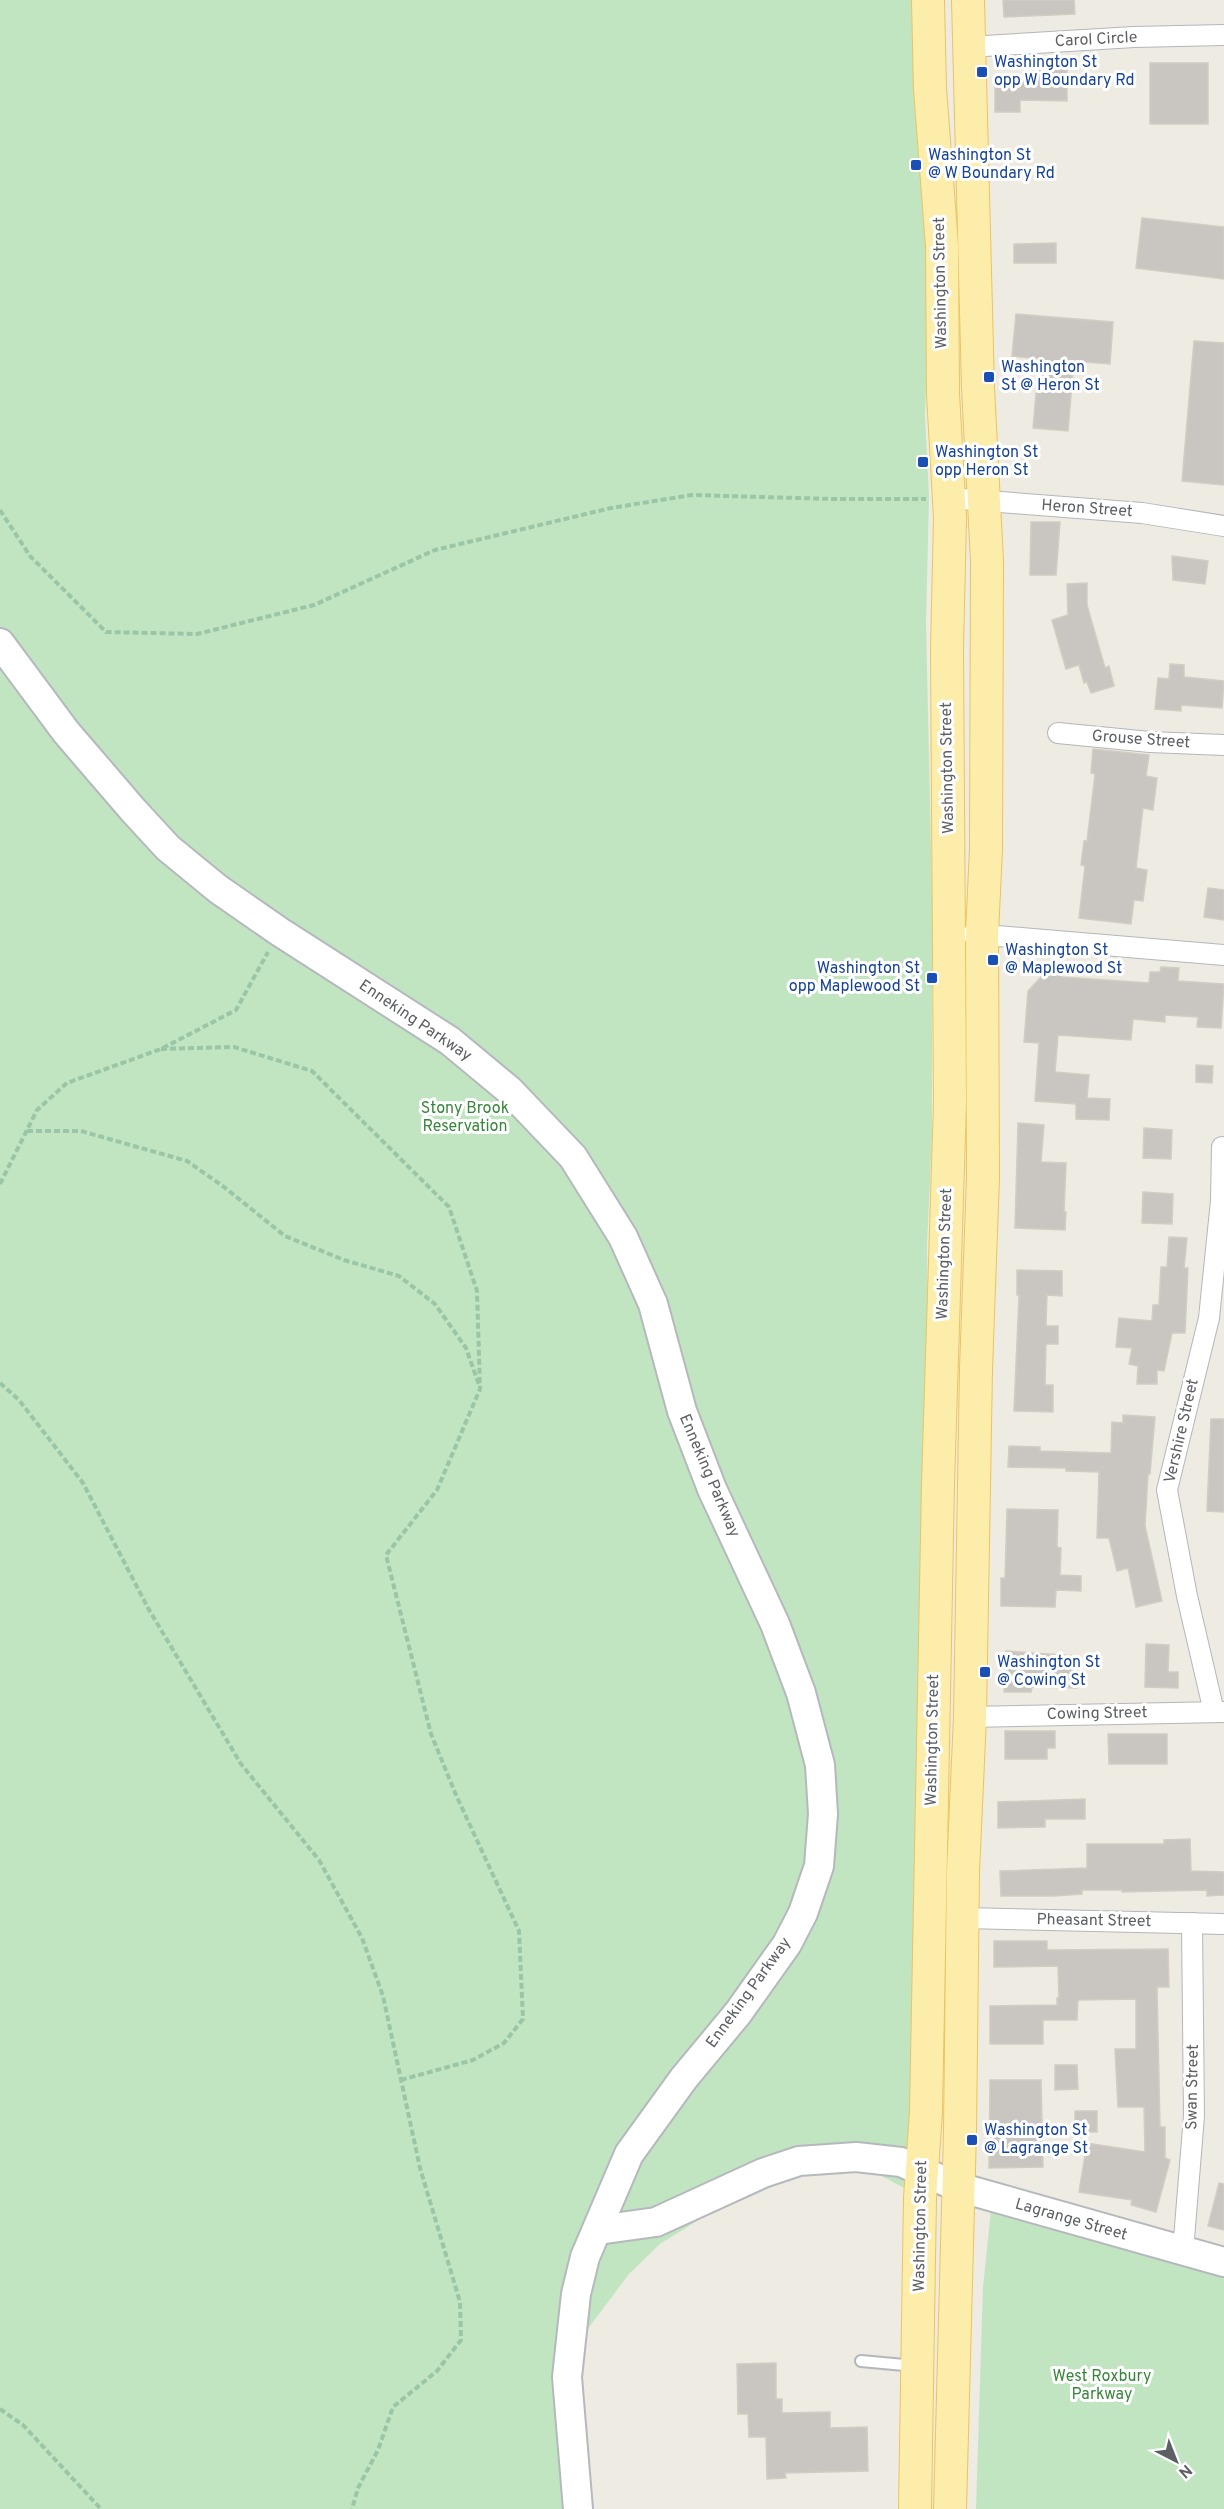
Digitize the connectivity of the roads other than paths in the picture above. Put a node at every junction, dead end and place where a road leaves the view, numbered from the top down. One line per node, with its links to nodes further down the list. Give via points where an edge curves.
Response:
1 (928, 0): 5 (main road, Washington Street, via 930,89 942,246 944,394)
2 (968, 0): 4 (main road, Washington Street)
3 (1224, 35): 4 (street, Carol Circle)
4 (968, 47): 6 (main road, Washington Street, via 978,388)
5 (940, 498): 6 (street, Heron Street); 11 (main road, Washington Street, via 947,649)
6 (986, 501): 7 (street, Heron Street, via 1142,513); 12 (main road, Washington Street, via 986,849)
7 (1224, 526)
8 (0, 643): 23 (main road, Enneking Parkway, via 66,732 168,848 280,932 450,1041 510,1090 573,1157 623,1237 653,1304 682,1411 712,1489 775,1624 801,1693 820,1766 823,1814 819,1866 803,1913 787,1944 629,2154)
9 (1058, 733): 10 (street, Grouse Street)
10 (1224, 745)
11 (949, 934): 12 (street); 21 (main road, Washington Street, via 950,1103 926,2112)
12 (982, 934): 13 (street); 17 (main road, Washington Street, via 983,1177)
13 (1224, 955)
14 (1222, 1147): 15 (street, Vershire Street)
15 (1222, 1201): 16 (street, Vershire Street, via 1209,1318 1167,1490 1187,1596)
16 (1219, 1712): 17 (street, Cowing Street)
17 (970, 1717): 18 (main road, Washington Street)
18 (964, 1918): 19 (street, Pheasant Street); 22 (main road, Washington Street)
19 (1192, 1923): 20 (street, Pheasant Street); 24 (street, Swan Street, via 1194,2116)
20 (1224, 1924)
21 (921, 2170): 22 (main road, Lagrange Street); 23 (main road, Lagrange Street, via 901,2162 856,2157 799,2161 763,2173 656,2222); 27 (main road, Washington Street)
22 (958, 2187): 24 (main road, Lagrange Street); 30 (main road, Washington Street)
23 (598, 2230): 28 (main road, Enneking Parkway, via 585,2257 576,2294 567,2377)
24 (1183, 2251): 25 (main road, Lagrange Street)
25 (1224, 2262)
26 (861, 2361): 27 (lane)
27 (918, 2367): 29 (main road, Washington Street)
28 (578, 2509)
29 (915, 2509)
30 (950, 2509)

